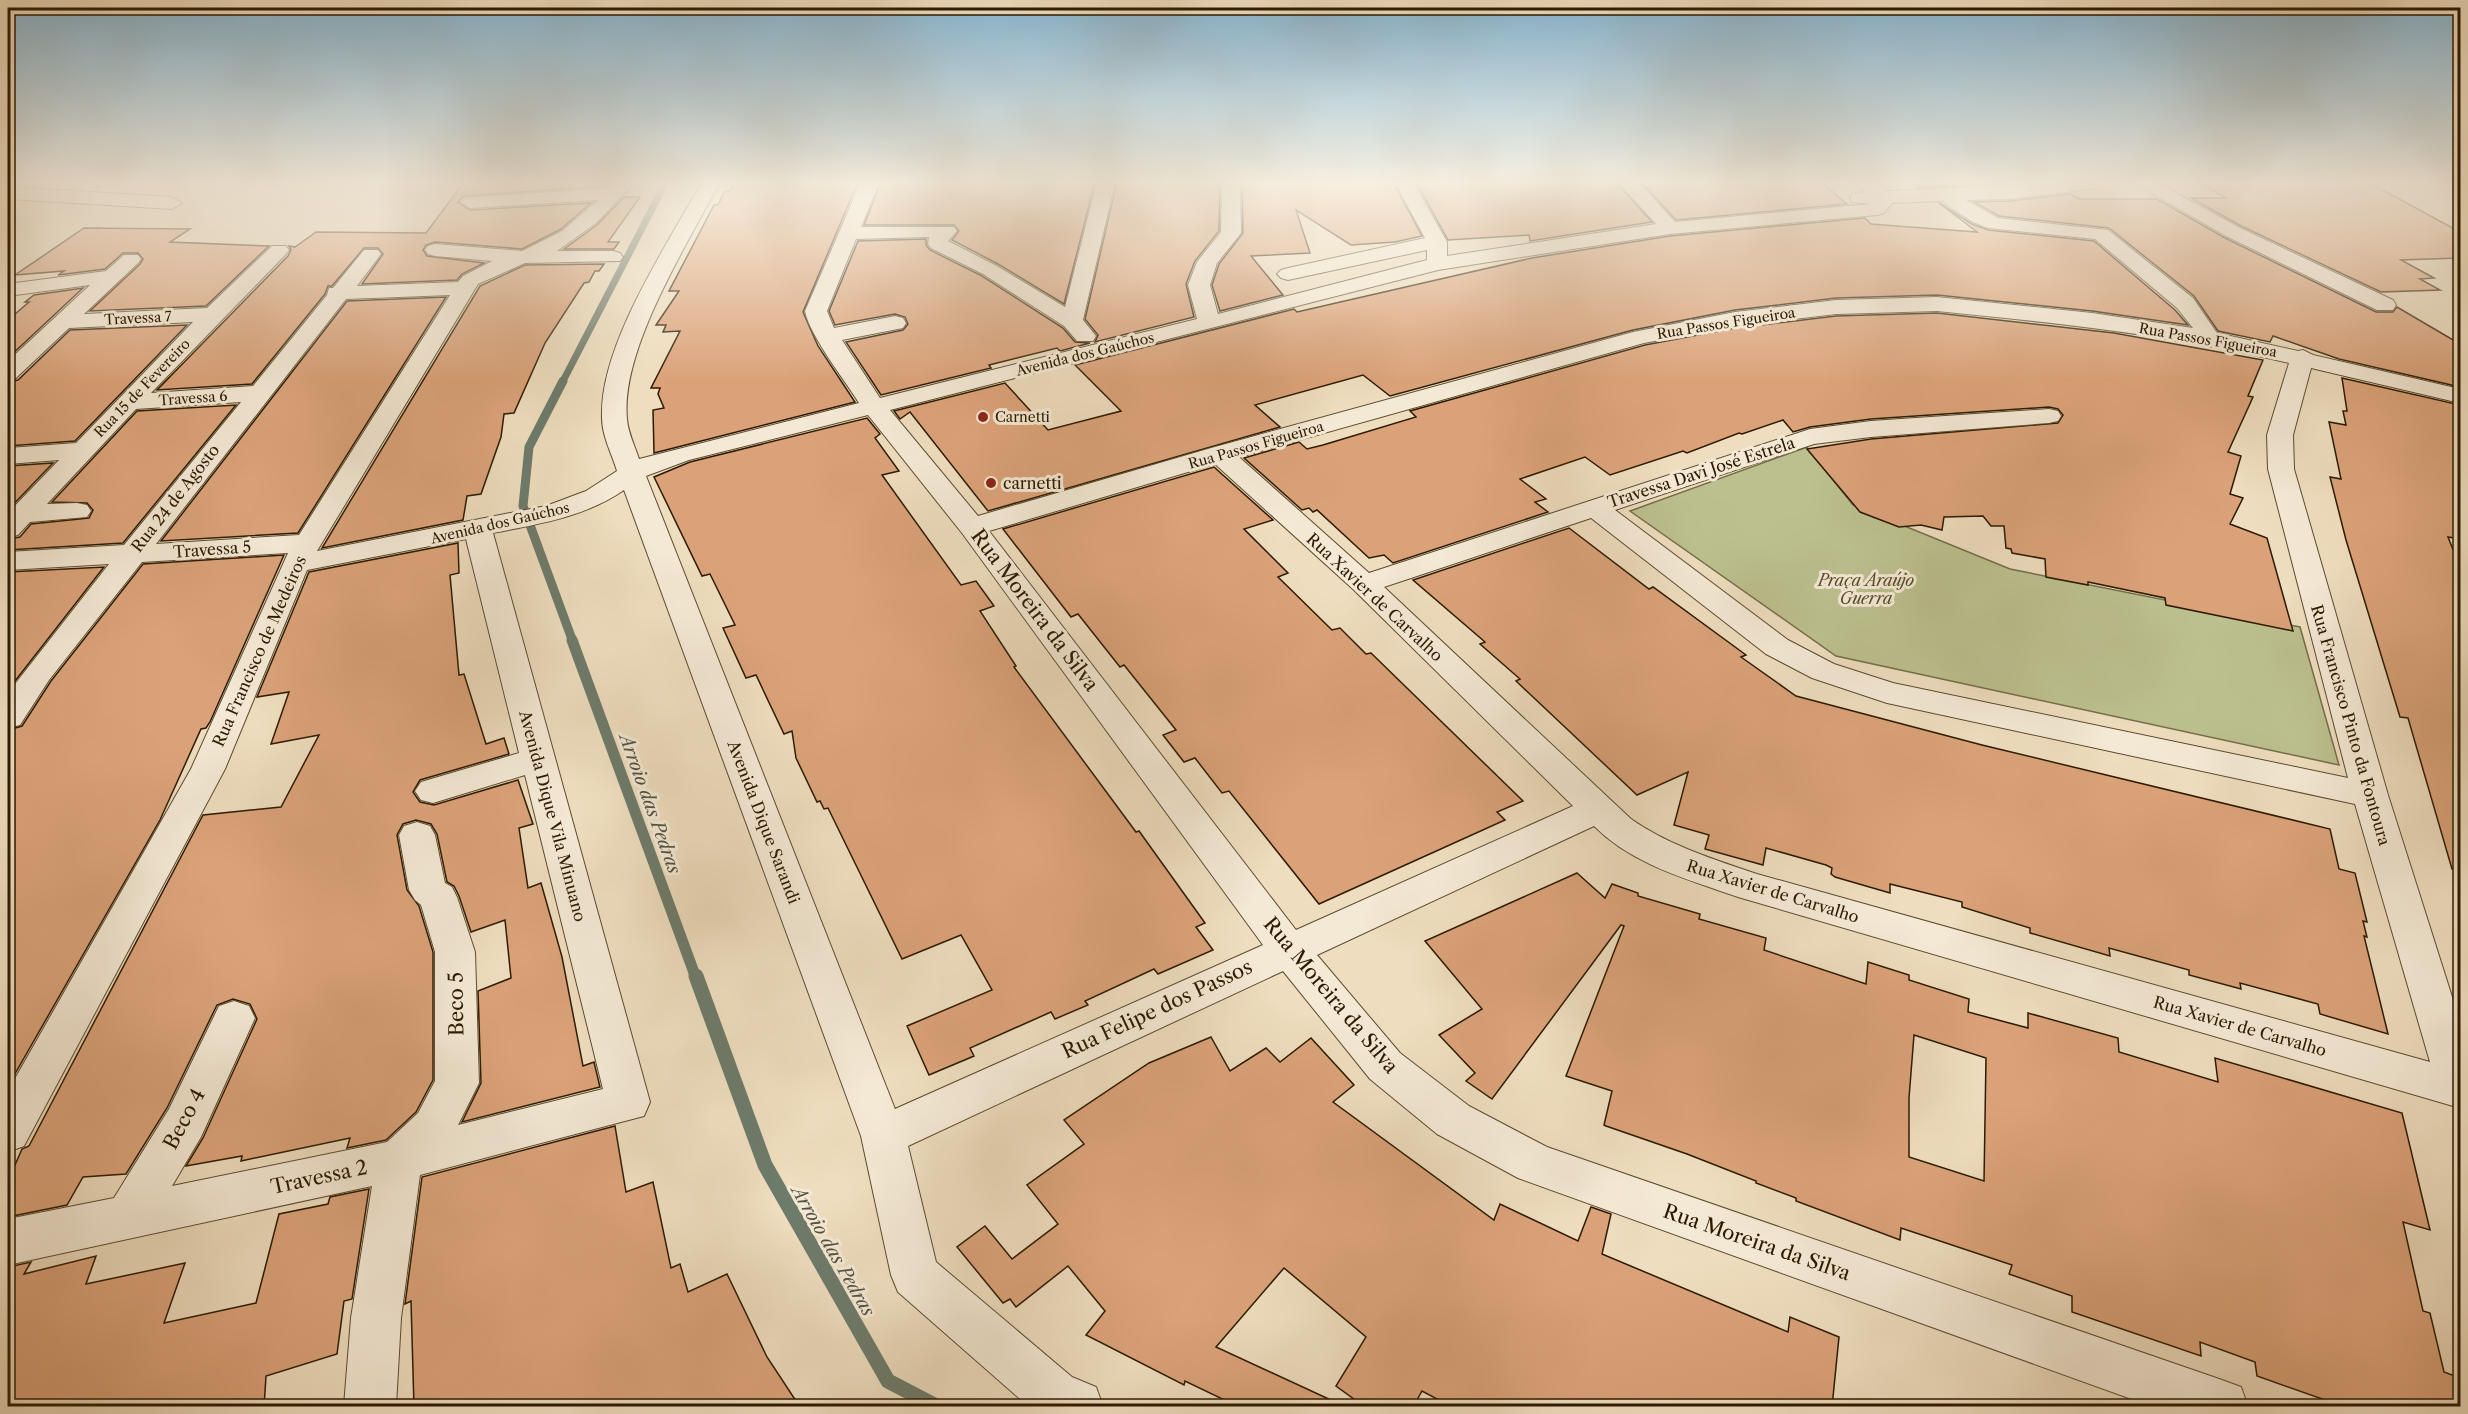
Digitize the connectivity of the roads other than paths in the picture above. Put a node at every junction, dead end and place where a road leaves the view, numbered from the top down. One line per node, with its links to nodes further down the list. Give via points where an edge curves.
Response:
1 (543, 248): 13 (street, Rua Francisco de Medeiros)
2 (676, 248): 40 (street, Avenida Dique Sarandi, via 641,315 621,372 614,419)
3 (843, 248): 27 (street, Rua Moreira da Silva, via 816,311)
4 (946, 248): 23 (street, via 990,270)
5 (1090, 248): 23 (street)
6 (1219, 248): 25 (street, via 1207,262 1199,285)
7 (1443, 248): 16 (street, Avenida dos Gaúchos); 25 (street, Avenida dos Gaúchos)
8 (2118, 248): 28 (street, via 2186,303)
9 (2266, 248): 21 (street)
10 (279, 250): 22 (street, Rua 15 de Fevereiro)
11 (435, 250): 13 (street)
12 (371, 254): 18 (street, Rua 24 de Agosto)
13 (523, 257): 14 (street); 19 (street, Rua Francisco de Medeiros, via 491,266)
14 (613, 257)
15 (131, 259): 17 (street)
16 (1288, 274)
17 (113, 276): 20 (street); 24 (street)
18 (343, 288): 19 (street); 32 (street, Rua 24 de Agosto)
19 (465, 288): 46 (street, Rua Francisco de Medeiros)
20 (8, 290)
21 (2385, 305)
22 (213, 314): 24 (street, Travessa 7); 34 (street, Rua 15 de Fevereiro)
23 (1072, 321): 29 (street)
24 (63, 322): 31 (street)
25 (1209, 322): 29 (street, Avenida dos Gaúchos)
26 (896, 323): 27 (street)
27 (827, 336): 35 (street, Rua Moreira da Silva)
28 (2207, 337): 30 (street, Rua Passos Figueiroa); 38 (street, Rua Passos Figueiroa, via 1937,304 1888,303 1785,312 1641,337)
29 (1099, 351): 35 (street, Avenida dos Gaúchos)
30 (2303, 357): 33 (street, Rua Passos Figueiroa); 53 (street, Rua Francisco Pinto da Fontoura, via 2280,435 2281,469)
31 (8, 373)
32 (258, 393): 34 (street, Travessa 6); 47 (street, Rua 24 de Agosto)
33 (2460, 396)
34 (129, 402): 37 (street, Rua 15 de Fevereiro)
35 (874, 407): 40 (street, Avenida dos Gaúchos, via 680,454); 44 (street, Rua Moreira da Silva)
36 (2049, 416): 41 (street, Travessa Davi José Estrela, via 1810,437)
37 (84, 450): 39 (street); 43 (street, Rua 15 de Fevereiro)
38 (1220, 454): 44 (street, Rua Passos Figueiroa); 49 (street, Rua Xavier de Carvalho)
39 (8, 456)
40 (632, 472): 45 (street, Avenida dos Gaúchos, via 596,497 553,513); 61 (street, Avenida Dique Sarandi)
41 (1593, 507): 49 (street, Travessa Davi José Estrela); 53 (street, via 1777,647 1823,671 1887,692)
42 (77, 511): 43 (street)
43 (15, 522)
44 (972, 527): 56 (street, Rua Moreira da Silva)
45 (485, 528): 46 (street, Avenida dos Gaúchos); 51 (street, Avenida Dique Vila Minuano)
46 (302, 553): 47 (street, Travessa 5); 60 (street, Rua Francisco de Medeiros, via 208,769)
47 (132, 554): 48 (street, Travessa 5); 50 (street, Rua 24 de Agosto)
48 (8, 561)
49 (1364, 584): 54 (street, Rua Xavier de Carvalho)
50 (8, 717)
51 (538, 759): 52 (street); 59 (street, Avenida Dique Vila Minuano)
52 (433, 791)
53 (2370, 795): 58 (street, Rua Francisco Pinto da Fontoura)
54 (1597, 810): 56 (street, Rua Felipe dos Passos); 58 (street, Rua Xavier de Carvalho, via 1642,845 1750,887)
55 (417, 835): 62 (street, Beco 5, via 428,890 438,897 455,952 457,1083 434,1127)
56 (1288, 949): 61 (street, Rua Felipe dos Passos); 67 (street, Rua Moreira da Silva, via 1385,1066 1453,1120 1534,1163)
57 (234, 1018): 63 (street, Beco 4, via 185,1124)
58 (2460, 1089)
59 (628, 1102): 62 (street, Travessa 2)
60 (8, 1132)
61 (883, 1136): 66 (street, Avenida Dique Sarandi, via 915,1275 1054,1395)
62 (399, 1160): 63 (street, Travessa 2); 65 (street, via 376,1318)
63 (128, 1217): 64 (street, Travessa 2)
64 (8, 1242)
65 (370, 1407)
66 (1077, 1407)
67 (2222, 1407)

